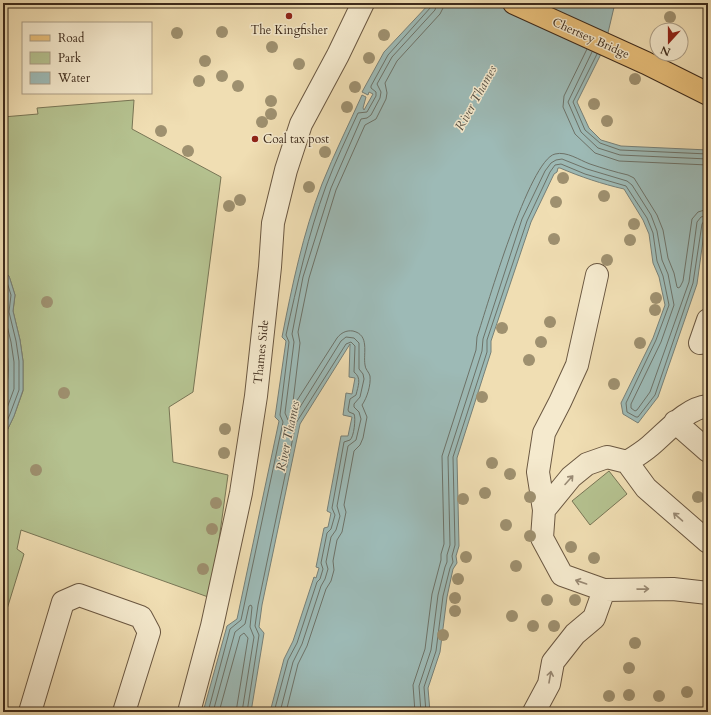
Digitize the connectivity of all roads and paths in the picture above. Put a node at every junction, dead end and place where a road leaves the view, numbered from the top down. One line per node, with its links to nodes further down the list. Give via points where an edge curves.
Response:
1 (363, 3): 17 (street, Thames Side, via 301,124 286,170 273,223 256,396 240,493 212,626)
2 (514, 3): 3 (main road, Chertsey Bridge)
3 (708, 94)
4 (597, 275): 11 (street, via 577,365 544,433 538,472)
5 (708, 320): 6 (street)
6 (700, 342)
7 (708, 406): 8 (street)
8 (675, 422): 9 (street); 10 (street, via 650,447)
9 (708, 451)
10 (627, 462): 11 (street, one-way to 10, via 571,477 587,464 607,457); 12 (street, one-way to 10, via 646,488)
11 (544, 510): 13 (street, one-way to 11, via 562,575 542,538)
12 (708, 542)
13 (604, 590): 14 (street, one-way to 14, via 673,589); 18 (street, one-way to 13, via 549,684 553,662 575,634 594,618)
14 (708, 593)
15 (30, 712): 16 (street, via 64,602 79,595 141,617 149,632)
16 (124, 712)
17 (189, 712)
18 (534, 712)

